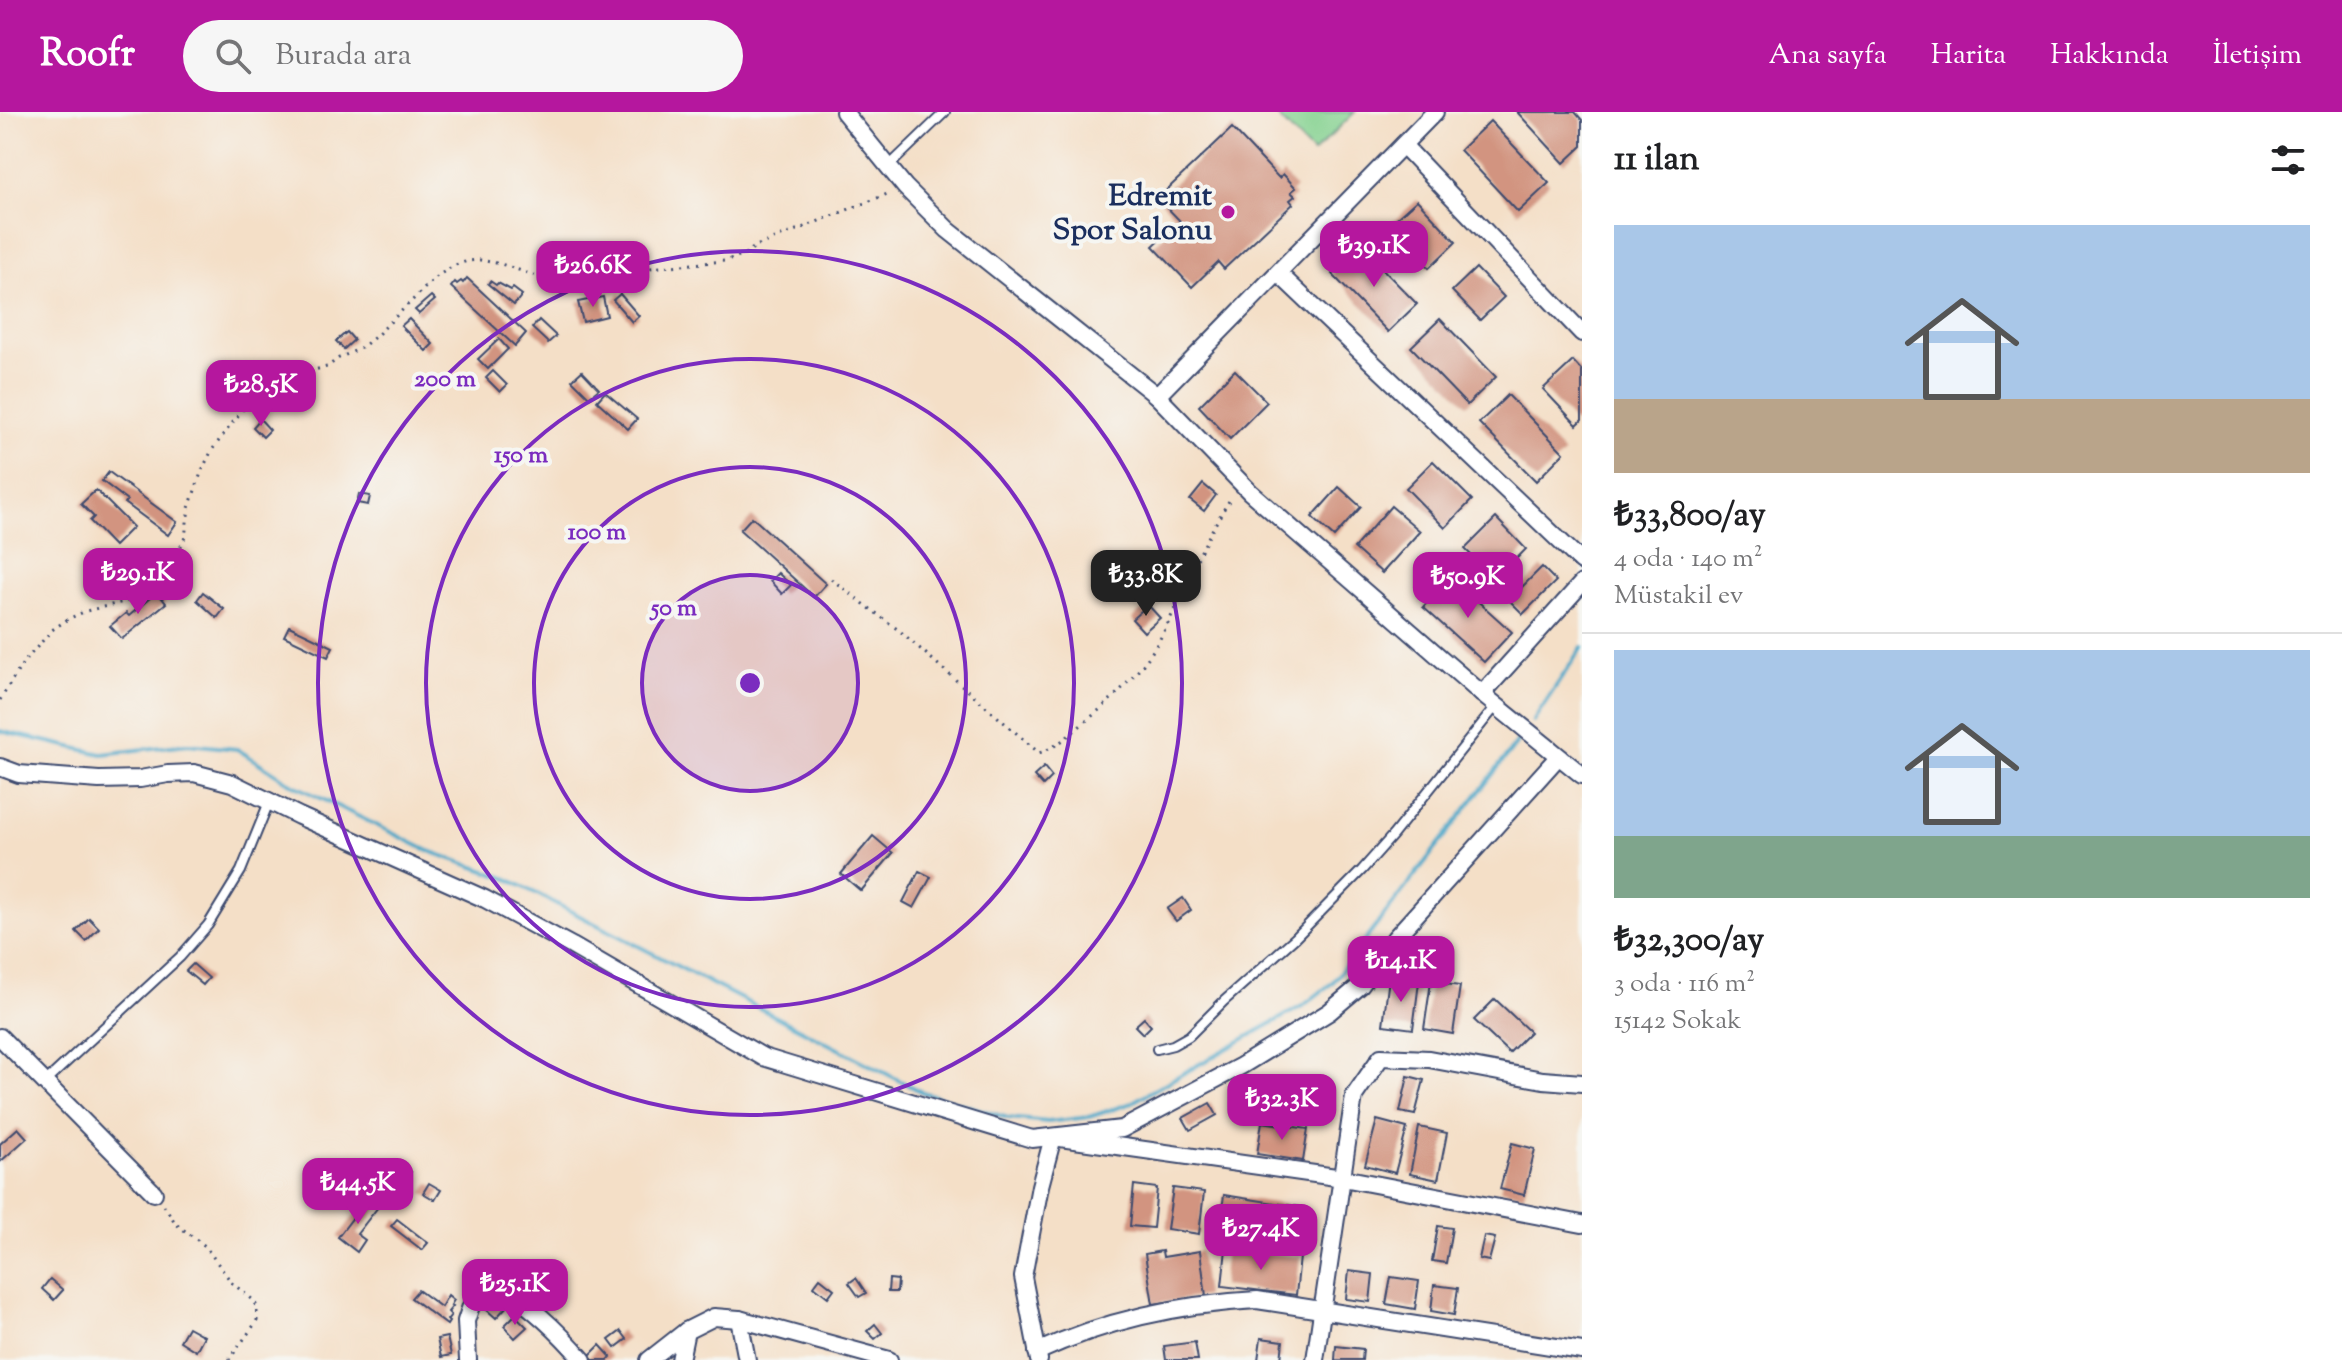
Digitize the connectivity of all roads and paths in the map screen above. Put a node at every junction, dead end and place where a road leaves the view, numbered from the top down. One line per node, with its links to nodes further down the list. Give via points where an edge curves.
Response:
1 (844, 112): 5 (street)
2 (945, 112): 5 (lane)
3 (1435, 112): 4 (street)
4 (1403, 145): 7 (street); 8 (street)
5 (889, 166): 6 (street)
6 (905, 187): 9 (street, via 948,230); 15 (path, via 724,261 628,270 562,283 491,262 455,265 361,348 255,397 202,470 173,564 136,599 86,611 52,630)
7 (1278, 273): 9 (street); 11 (street)
8 (1582, 333)
9 (1157, 396): 10 (street)
10 (1240, 482): 12 (path, via 1149,656 1097,712 1039,753 901,632); 14 (street)
11 (1582, 562)
12 (831, 579)
13 (1582, 583): 14 (street)
14 (1482, 694): 16 (street)
15 (0, 700)
16 (1497, 706): 17 (street); 22 (lane, via 1329,905 1189,1036)
17 (1558, 757): 19 (street); 25 (street, via 1395,938 1361,985 1329,1012 1122,1129)
18 (0, 767): 20 (street, via 19,774 99,780 194,773 232,783)
19 (1582, 775)
20 (269, 802): 23 (lane, via 241,871 208,925); 25 (street, via 485,899 763,1057 1032,1139)
21 (0, 1037): 23 (street)
22 (1157, 1049)
23 (45, 1082): 27 (street)
24 (1582, 1083): 26 (street, via 1429,1059 1381,1057 1354,1096)
25 (1053, 1137): 26 (street); 33 (street, via 1023,1277)
26 (1343, 1178): 28 (street); 29 (street)
27 (154, 1193): 34 (path, via 176,1224 205,1246 257,1306 257,1321)
28 (1582, 1224)
29 (1322, 1310): 32 (street); 33 (street, via 1257,1300 1209,1303 1076,1334); 41 (street)
30 (739, 1319): 31 (street, via 714,1317); 39 (street); 40 (street)
31 (686, 1331): 37 (street); 38 (street)
32 (1582, 1351)
33 (1038, 1356)
34 (229, 1360)
35 (468, 1360): 36 (street, via 466,1321 479,1282 486,1278 512,1292)
36 (583, 1360)
37 (649, 1360)
38 (680, 1360)
39 (747, 1360)
40 (889, 1360)
41 (1315, 1360)

